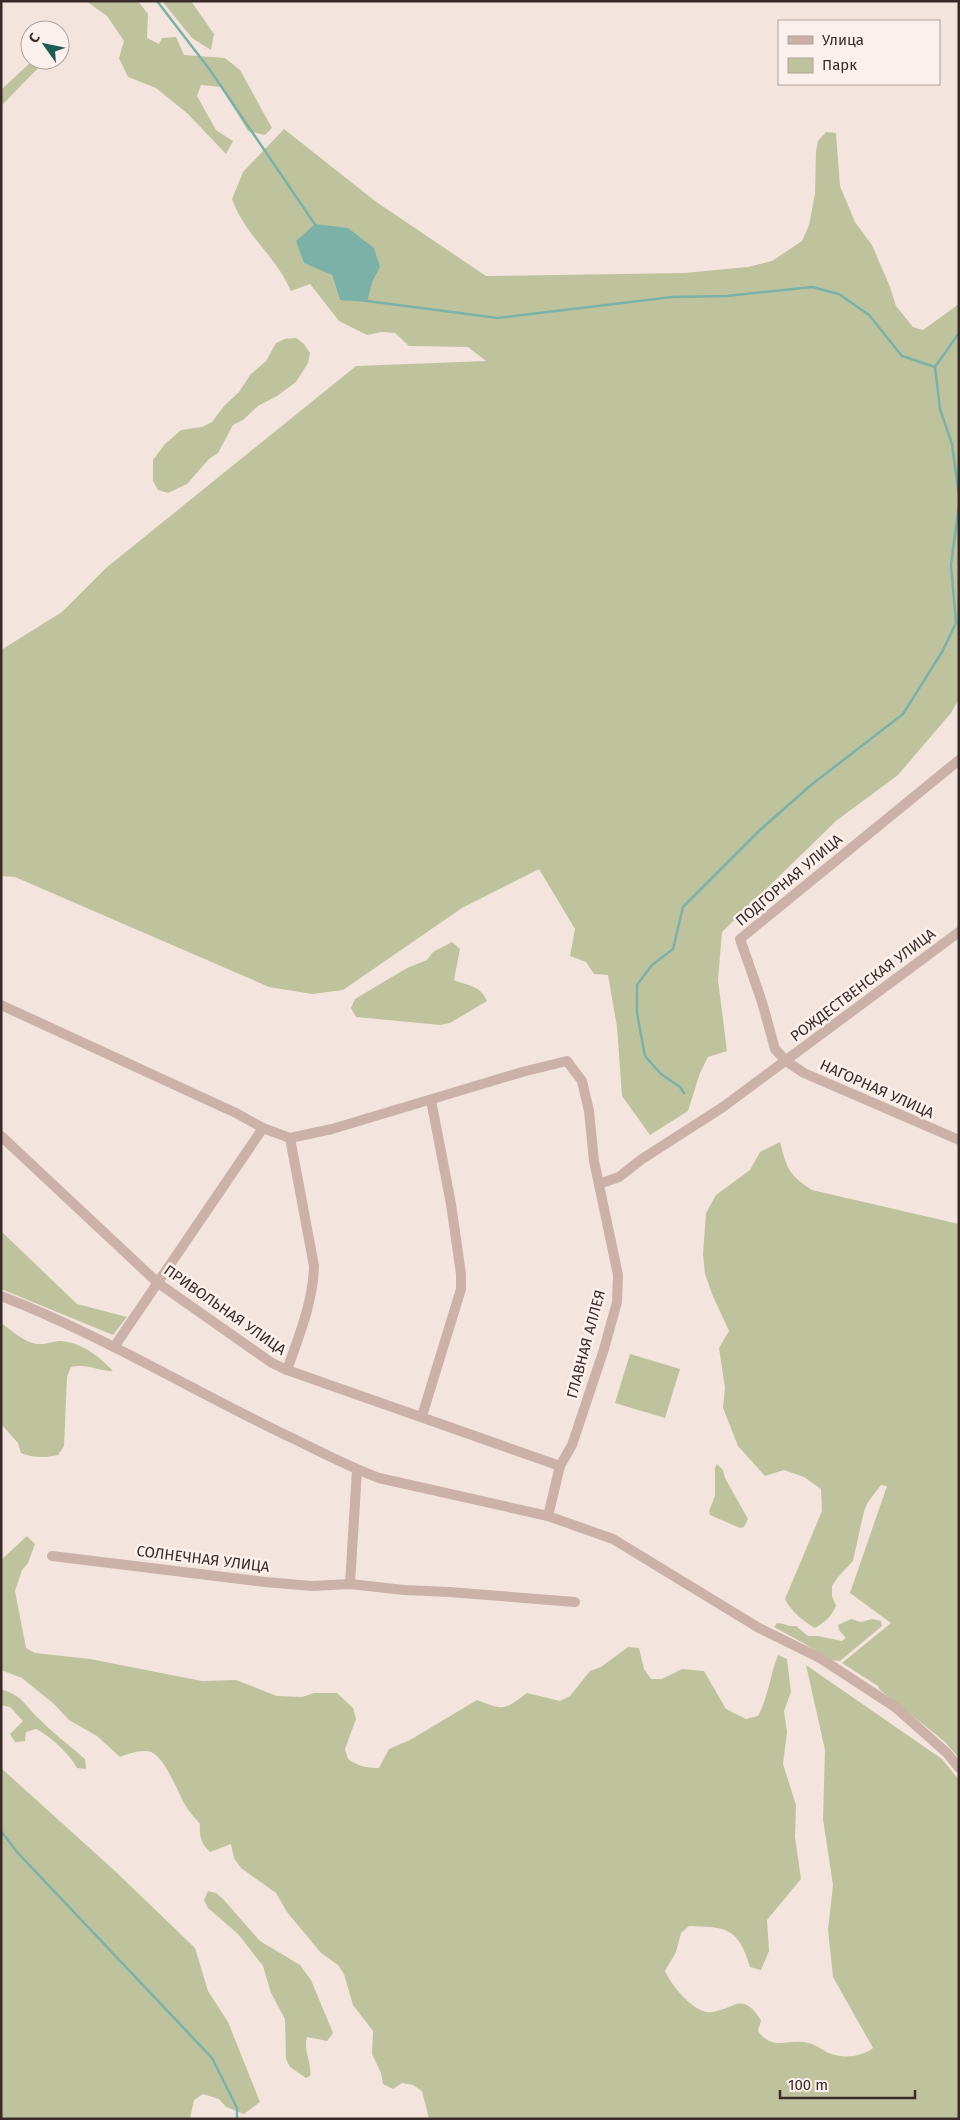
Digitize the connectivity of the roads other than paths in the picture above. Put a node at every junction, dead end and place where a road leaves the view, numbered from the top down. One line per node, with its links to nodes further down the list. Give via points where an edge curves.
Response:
1 (959, 760): 4 (street, ПОДГОРНАЯ УЛИЦА, via 740,939 775,1049)
2 (959, 932): 4 (street, РОЖДЕСТВЕНСКАЯ УЛИЦА)
3 (1, 1005): 6 (street)
4 (786, 1061): 9 (street, НАГОРНАЯ УЛИЦА, via 804,1073); 10 (street, РОЖДЕСТВЕНСКАЯ УЛИЦА, via 619,1177)
5 (431, 1100): 8 (street); 10 (street, ГЛАВНАЯ АЛЛЕЯ, via 567,1061 582,1082); 15 (street, via 451,1204 461,1289)
6 (263, 1128): 8 (street); 11 (street)
7 (1, 1136): 11 (street, ПРИВОЛЬНАЯ УЛИЦА)
8 (290, 1138): 14 (street, via 314,1266 313,1285)
9 (959, 1140)
10 (599, 1184): 16 (street, ГЛАВНАЯ АЛЛЕЯ, via 618,1275 617,1302 572,1445)
11 (158, 1284): 13 (street); 14 (street, ПРИВОЛЬНАЯ УЛИЦА)
12 (1, 1296): 13 (street)
13 (114, 1347): 17 (street)
14 (287, 1370): 15 (street, ПРИВОЛЬНАЯ УЛИЦА)
15 (422, 1416): 16 (street, ПРИВОЛЬНАЯ УЛИЦА)
16 (560, 1466): 18 (street, ГЛАВНАЯ АЛЛЕЯ)
17 (357, 1470): 18 (street, via 379,1478); 20 (street)
18 (548, 1516): 23 (street, via 613,1539 759,1628 820,1658 895,1708)
19 (52, 1556): 20 (street, СОЛНЕЧНАЯ УЛИЦА, via 265,1582 312,1586)
20 (350, 1584): 21 (street, СОЛНЕЧНАЯ УЛИЦА)
21 (575, 1602)
22 (959, 1751): 23 (street)
23 (947, 1753): 24 (street)
24 (959, 1768)

